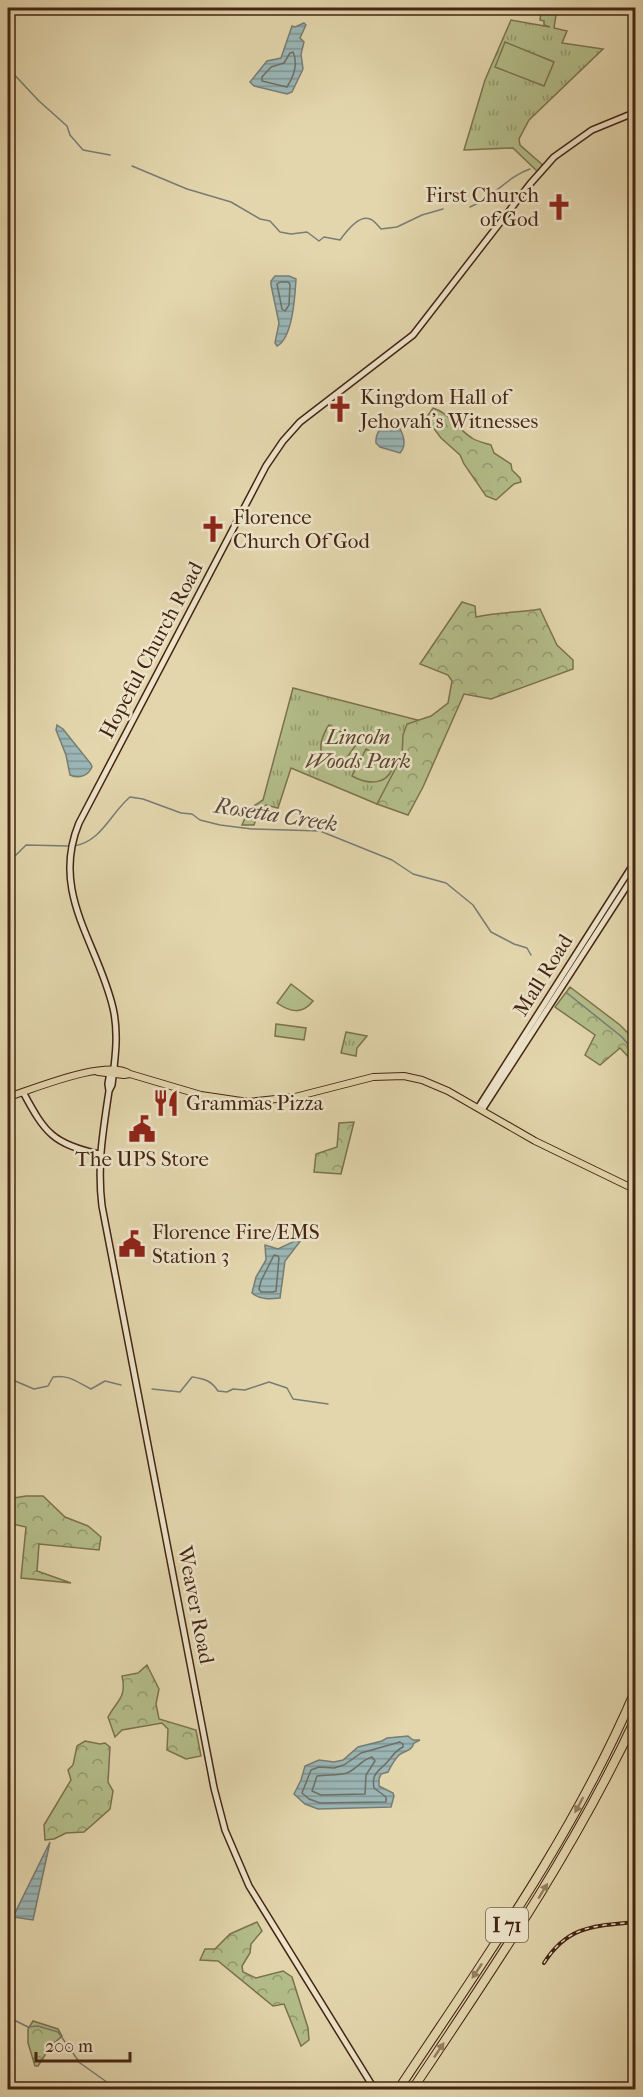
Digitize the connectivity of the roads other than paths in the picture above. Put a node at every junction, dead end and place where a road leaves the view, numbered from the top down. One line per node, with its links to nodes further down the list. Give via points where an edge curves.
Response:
1 (636, 112): 4 (main road, Hopeful Church Road, via 592,130 554,157 417,330 308,416 266,466 73,840 69,877 74,902 115,1017)
2 (636, 860): 7 (main road, Mall Road)
3 (636, 872): 7 (main road, Mall Road)
4 (112, 1071): 5 (main road, via 99,1069); 7 (main road, via 201,1095 248,1102 288,1098 372,1077 404,1076 441,1087); 8 (main road, Weaver Road)
5 (22, 1092): 6 (main road); 8 (main road, via 53,1138 71,1148)
6 (8, 1097)
7 (480, 1109): 9 (main road, via 535,1142)
8 (99, 1154): 12 (main road, Weaver Road, via 105,1224 221,1818 249,1886)
9 (636, 1190)
10 (636, 1689): 13 (highway, I 71, one-way to 13, via 555,1848)
11 (636, 1718): 14 (highway, I 71, one-way to 11, via 566,1854)
12 (375, 2090)
13 (398, 2090)
14 (412, 2090)

